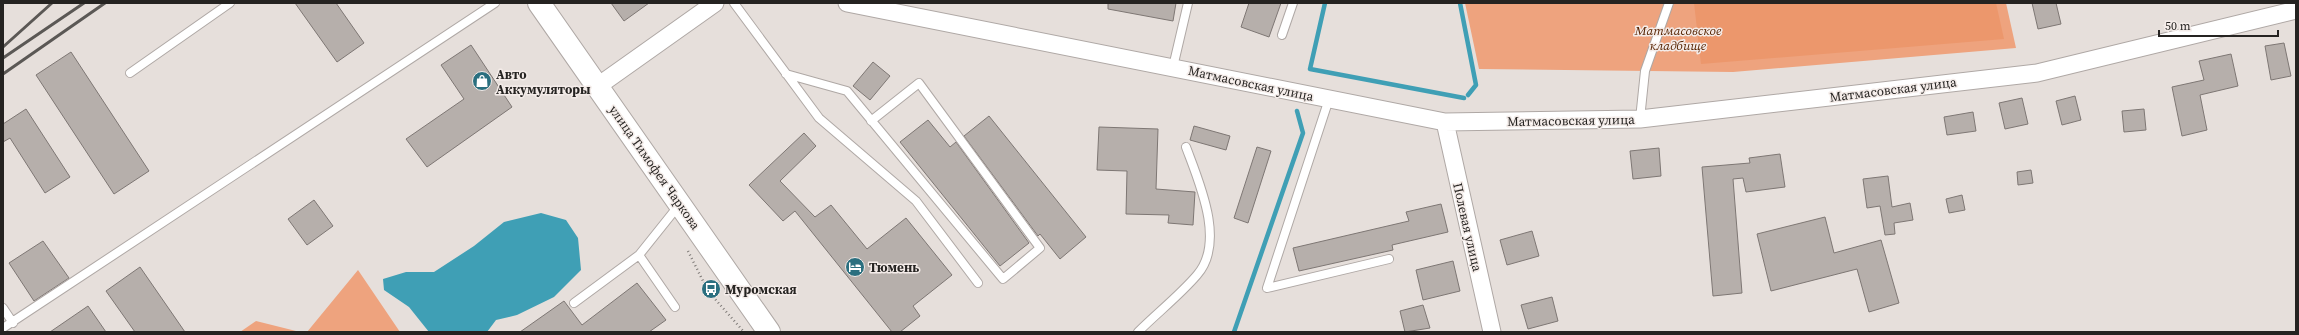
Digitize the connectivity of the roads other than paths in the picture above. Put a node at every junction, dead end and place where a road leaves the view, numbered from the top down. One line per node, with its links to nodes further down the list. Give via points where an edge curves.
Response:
1 (230, 3): 13 (lane)
2 (495, 3): 28 (lane)
3 (539, 3): 15 (main road, улица Тимофея Чаркова)
4 (715, 3): 15 (street)
5 (734, 3): 14 (lane)
6 (847, 3): 12 (street, Матмасовская улица)
7 (1188, 3): 12 (lane)
8 (1293, 3): 11 (lane)
9 (1669, 3): 17 (lane, via 1645,71)
10 (2296, 10): 17 (street, Матмасовская улица, via 2037,73)
11 (1282, 35)
12 (1173, 67): 16 (street, Матмасовская улица)
13 (130, 73)
14 (786, 74): 18 (lane, via 847,92); 24 (lane, via 819,118 916,201)
15 (598, 86): 21 (main road, улица Тимофея Чаркова)
16 (1329, 99): 19 (street, Матмасовская улица); 23 (lane, via 1267,288)
17 (1640, 119): 19 (street, Матмасовская улица)
18 (872, 121): 18 (lane, via 1003,279 1040,248 919,83)
19 (1445, 122): 32 (street, Полевая улица)
20 (1186, 147): 31 (lane, via 1206,198 1210,248 1198,274)
21 (681, 203): 22 (lane); 30 (main road, улица Тимофея Чаркова)
22 (639, 255): 25 (lane); 26 (lane)
23 (1390, 259)
24 (978, 283)
25 (574, 303)
26 (675, 307)
27 (3, 308): 28 (lane)
28 (13, 323): 29 (lane)
29 (3, 328)
30 (769, 332)
31 (1138, 332)
32 (1492, 332)

